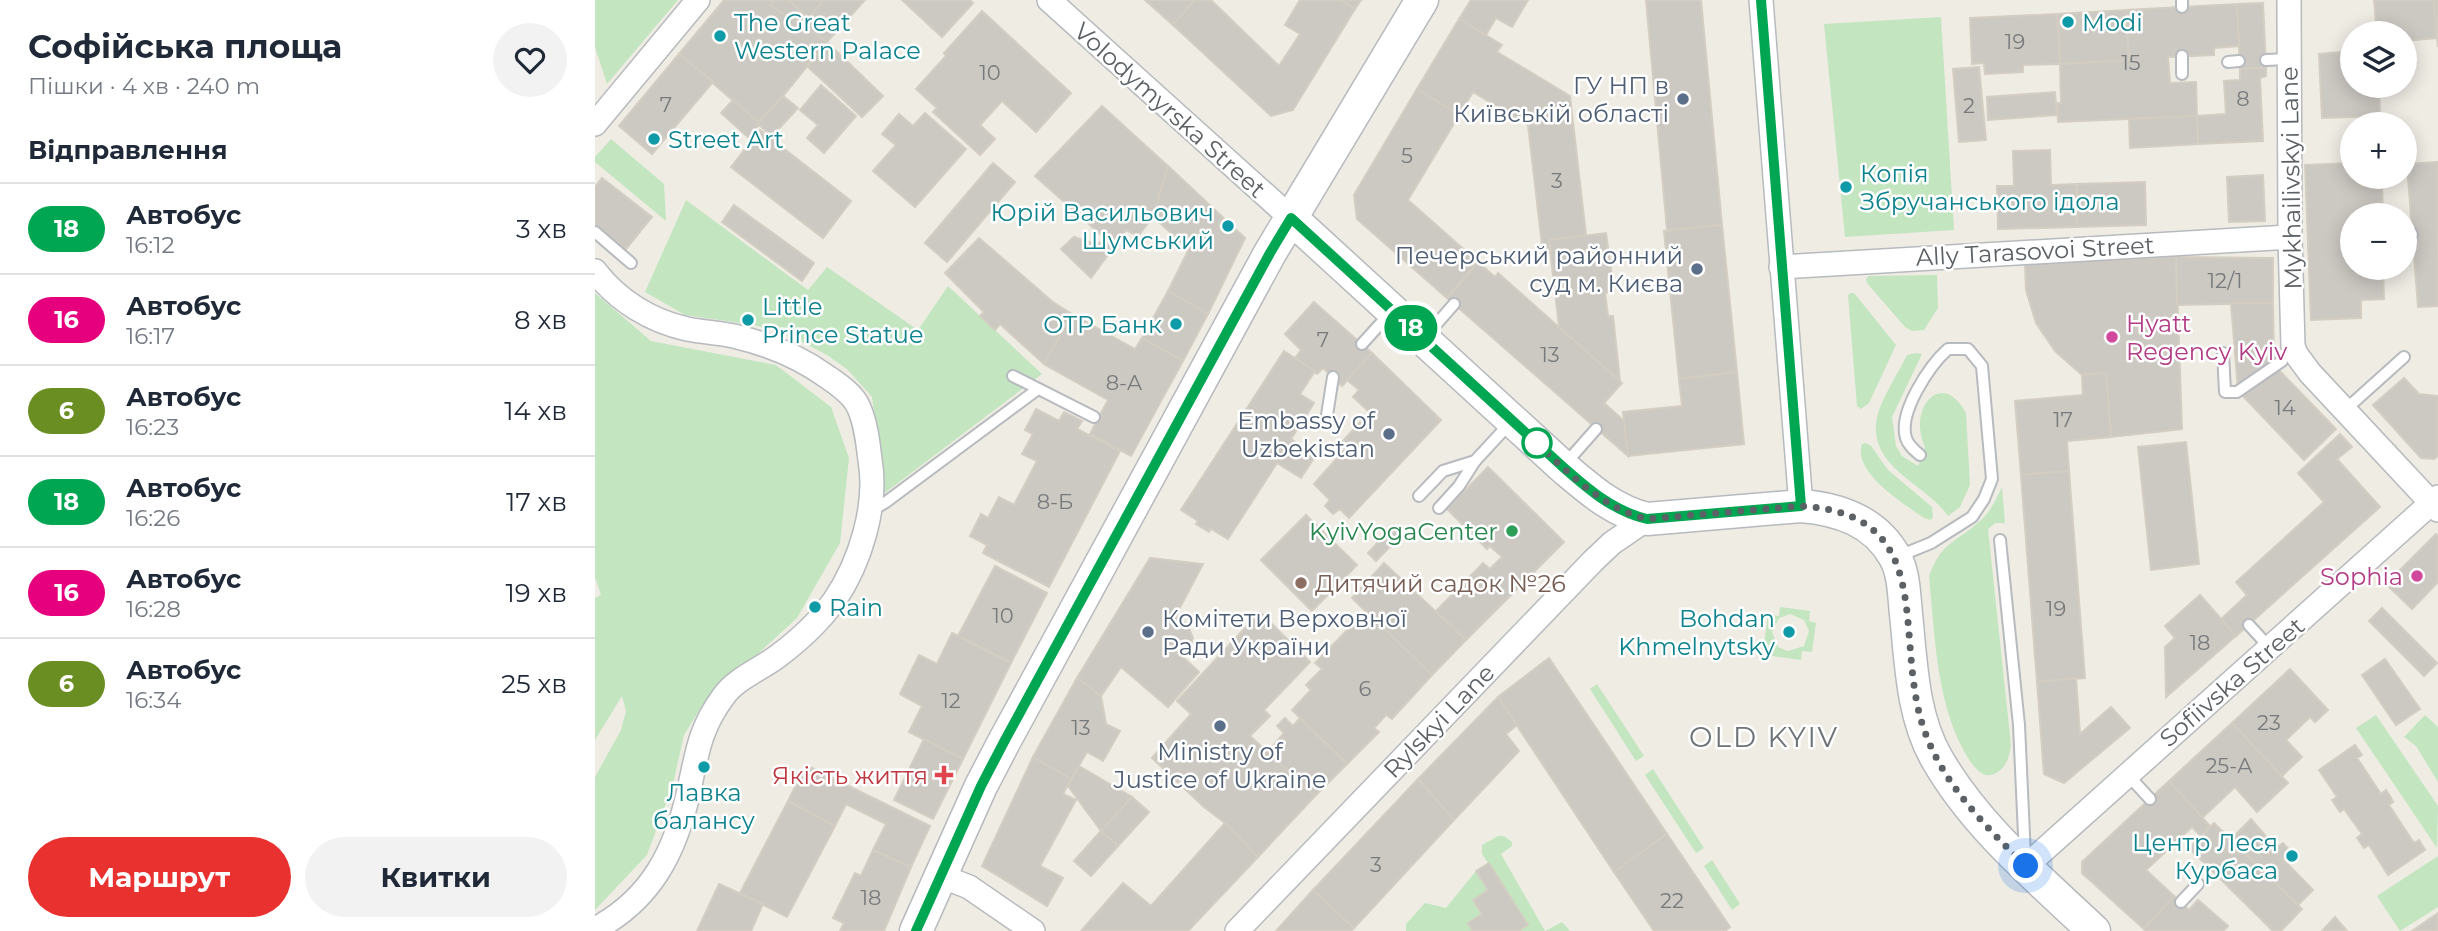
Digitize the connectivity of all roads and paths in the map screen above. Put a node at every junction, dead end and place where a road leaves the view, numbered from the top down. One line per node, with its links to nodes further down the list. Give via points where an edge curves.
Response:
1 (698, 0): 10 (street)
2 (1049, 0): 11 (street, Volodymyrska Street)
3 (1422, 0): 11 (main road)
4 (1761, 0): 15 (street)
5 (2289, 0): 7 (street, Mykhailivskyi Lane)
6 (2182, 56): 9 (lane)
7 (2289, 59): 8 (lane); 13 (street, Mykhailivskyi Lane)
8 (2266, 60)
9 (2182, 74)
10 (595, 124)
11 (1291, 218): 18 (main road, Volodymyrska Street); 48 (main road, via 1005,740)
12 (595, 232): 14 (lane)
13 (2297, 237): 15 (street, Ally Tarasovoi Street); 27 (street, Mykhailivskyi Lane, via 2295,354)
14 (631, 262)
15 (1781, 267): 37 (street)
16 (595, 271): 39 (street, via 617,295 653,318 776,348 813,367 852,397 863,421 871,464)
17 (1454, 304): 19 (lane)
18 (1392, 311): 19 (main road, Volodymyrska Street); 20 (lane)
19 (1423, 339): 30 (main road, Volodymyrska Street)
20 (1362, 344)
21 (2223, 353): 23 (lane, via 2225,392 2237,392)
22 (2404, 357): 27 (lane)
23 (2282, 361)
24 (1013, 376): 26 (lane)
25 (1333, 377): 28 (lane)
26 (1038, 389): 29 (lane); 39 (lane)
27 (2345, 410): 36 (street, Mykhailivskyi Lane)
28 (1327, 415)
29 (1094, 417)
30 (1512, 421): 33 (lane); 34 (main road, Volodymyrska Street)
31 (1596, 429): 34 (lane)
32 (1920, 455): 42 (lane, via 1905,437 1907,411 1937,359 1948,349 1968,349 1982,366 1992,479 1972,517)
33 (1475, 461): 35 (lane, via 1443,471); 38 (lane)
34 (1563, 467): 40 (main road, Volodymyrska Street, via 1608,503)
35 (1419, 496)
36 (2436, 503): 44 (street, Sofiivska Street)
37 (1801, 506): 40 (main road, Volodymyrska Street); 42 (main road, Volodymyrska Street, via 1867,524)
38 (1439, 508)
39 (871, 511): 51 (street, via 848,574 818,621 779,656 726,692 709,715 670,852 635,900)
40 (1647, 519): 54 (street, Rylskyi Lane, via 1593,561)
41 (2000, 540): 47 (lane, via 2020,736)
42 (1896, 558): 47 (main road, Volodymyrska Street, via 1921,721 1935,756 1961,797)
43 (2249, 625): 44 (lane)
44 (2270, 648): 45 (street, Sofiivska Street)
45 (2127, 774): 46 (lane); 47 (street, Sofiivska Street)
46 (2150, 799)
47 (2026, 866): 55 (main road, Volodymyrska Street)
48 (941, 876): 52 (main road); 53 (street, via 969,887)
49 (2198, 884): 50 (lane)
50 (2181, 902)
51 (595, 929)
52 (916, 931)
53 (1033, 931)
54 (1237, 931)
55 (2094, 931)

